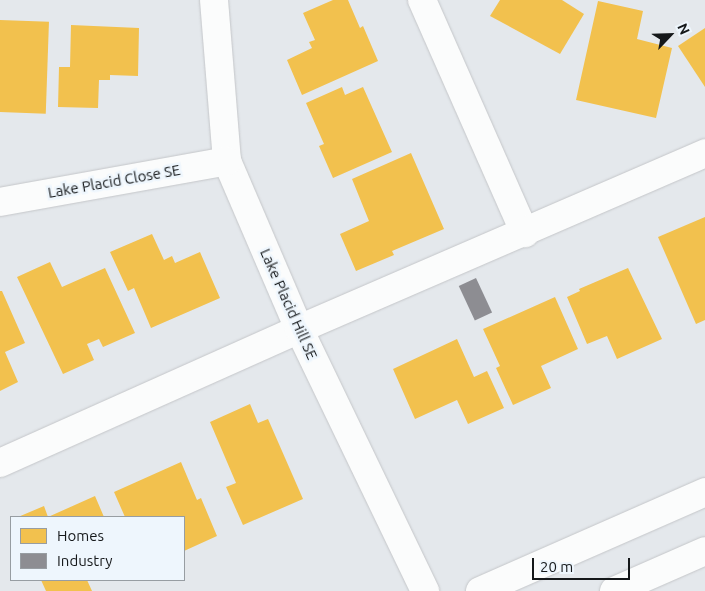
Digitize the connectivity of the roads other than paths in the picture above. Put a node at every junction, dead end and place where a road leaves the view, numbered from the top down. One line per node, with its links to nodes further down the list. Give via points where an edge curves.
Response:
1 (214, 0): 4 (street, Lake Placid Hill SE)
2 (422, 0): 6 (street)
3 (705, 153): 6 (street)
4 (227, 161): 5 (street, Lake Placid Close SE); 7 (street, Lake Placid Hill SE)
5 (0, 202)
6 (525, 233): 7 (street)
7 (299, 330): 8 (street); 11 (street, Lake Placid Hill SE)
8 (0, 463)
9 (705, 492): 12 (street)
10 (705, 551): 13 (street)
11 (425, 591)
12 (480, 591)
13 (614, 591)

